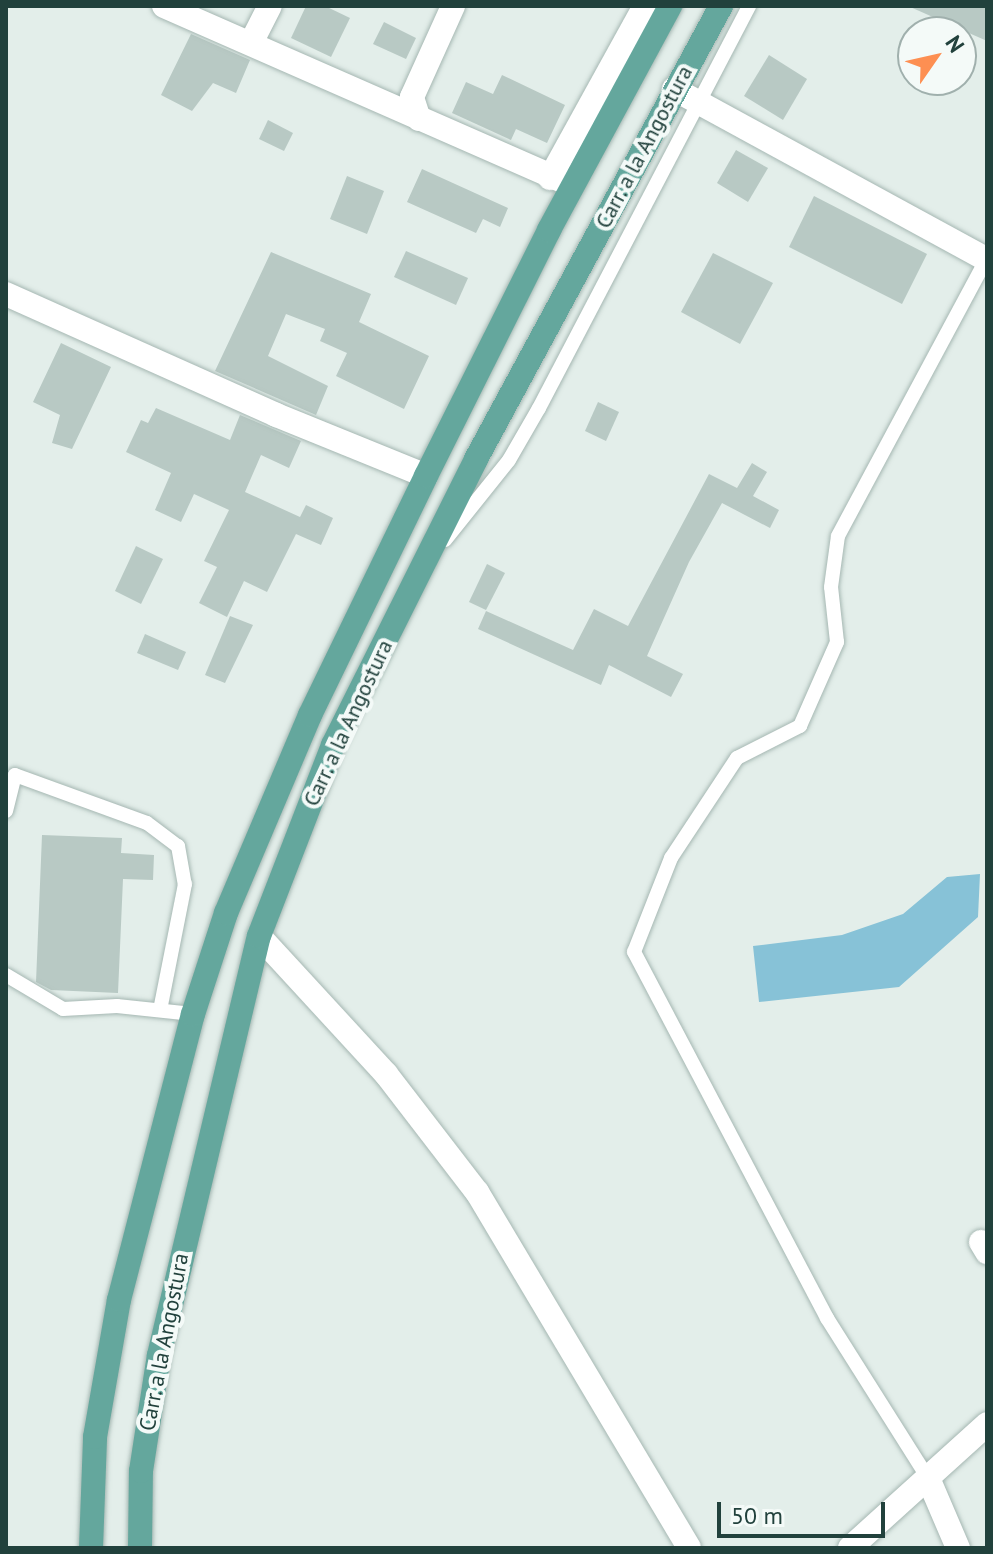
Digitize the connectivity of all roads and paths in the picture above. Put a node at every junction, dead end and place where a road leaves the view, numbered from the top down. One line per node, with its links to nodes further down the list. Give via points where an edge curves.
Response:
1 (164, 6): 8 (street)
2 (270, 6): 8 (street)
3 (453, 6): 10 (street, via 412,97)
4 (645, 6): 11 (street)
5 (670, 6): 11 (main road, Carr. a la Angostura)
6 (721, 6): 9 (main road, Carr. a la Angostura)
7 (749, 6): 9 (lane)
8 (252, 41): 10 (street)
9 (685, 96): 12 (street); 16 (main road, Carr. a la Angostura, via 424,567 333,745)
10 (419, 119): 11 (street)
11 (561, 182): 14 (main road, Carr. a la Angostura)
12 (986, 260): 21 (lane, via 838,536 831,587 837,642 800,726 737,758 671,858 634,952 827,1318)
13 (6, 294): 14 (street)
14 (426, 476): 19 (main road, Carr. a la Angostura, via 310,715 226,913)
15 (6, 811): 18 (lane, via 15,775 147,823 178,846 185,884)
16 (259, 936): 23 (main road, Carr. a la Angostura, via 159,1355 141,1471); 24 (street, via 386,1074 477,1192)
17 (6, 975): 18 (lane, via 63,1009)
18 (160, 1010): 19 (lane)
19 (193, 1014): 22 (main road, Carr. a la Angostura, via 119,1300 95,1437)
20 (987, 1424): 21 (street)
21 (928, 1478): 25 (street); 26 (street)
22 (91, 1548)
23 (140, 1548)
24 (689, 1548)
25 (850, 1548)
26 (958, 1548)

